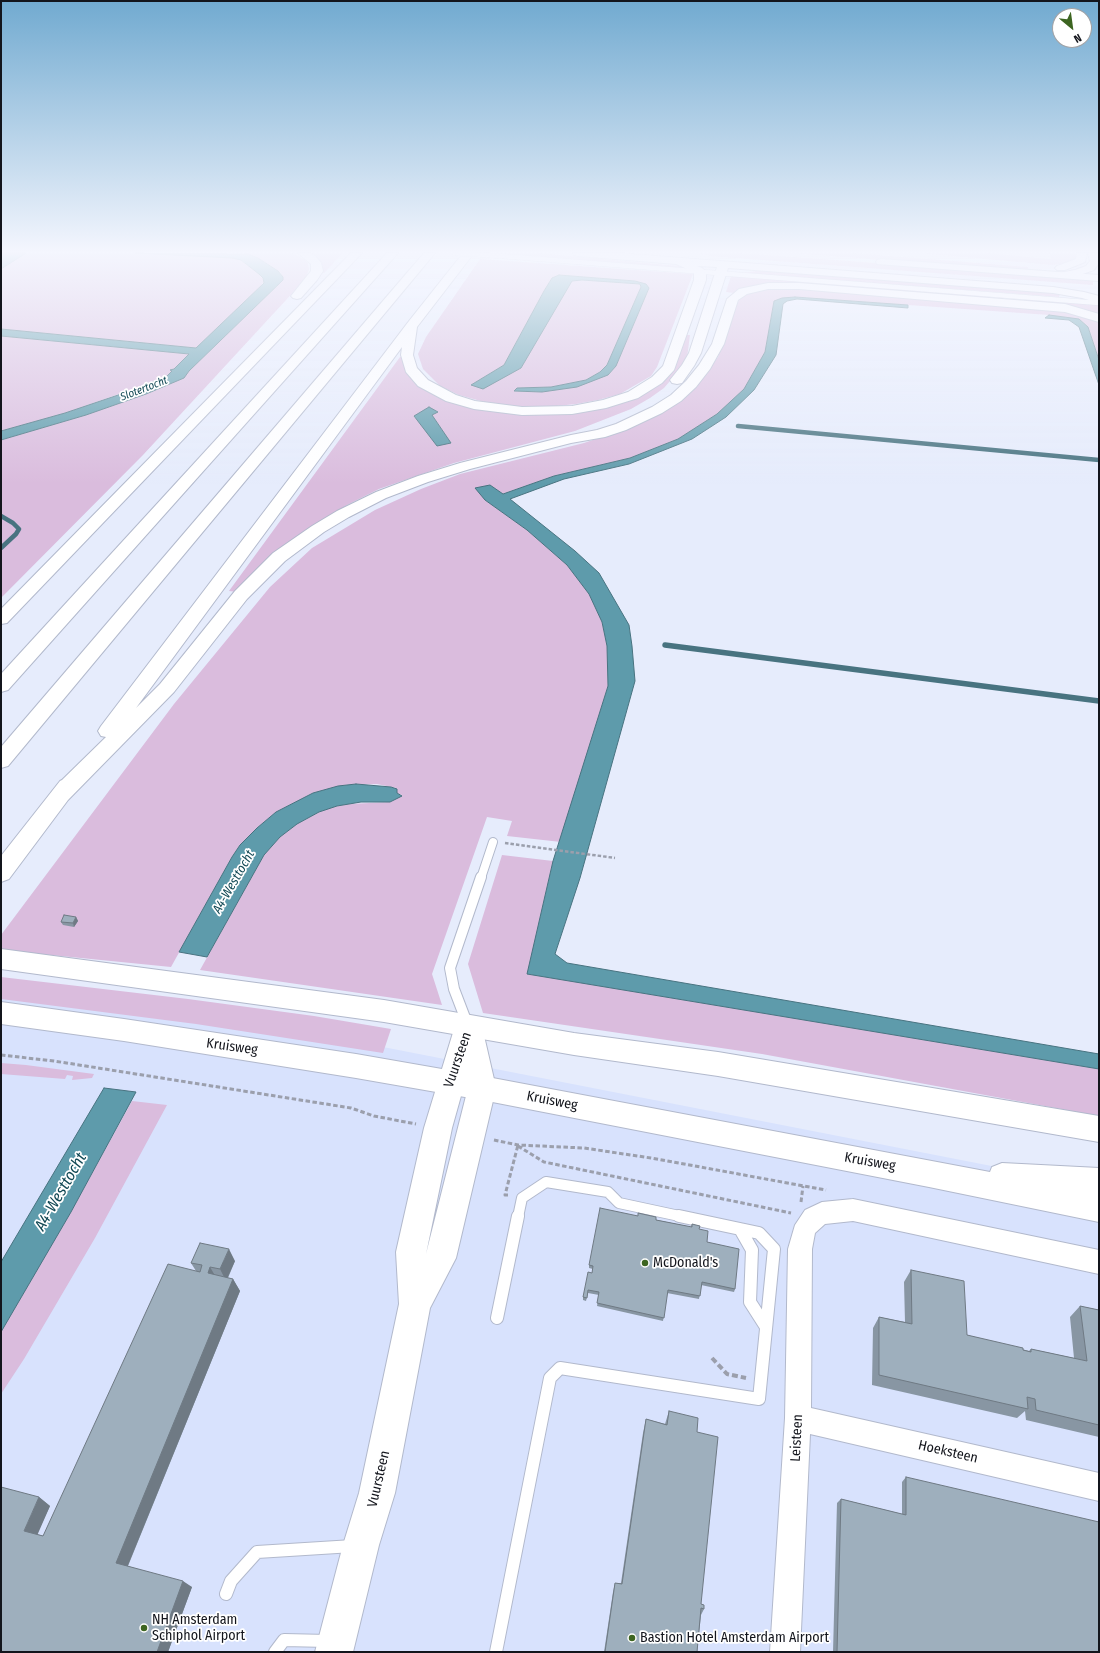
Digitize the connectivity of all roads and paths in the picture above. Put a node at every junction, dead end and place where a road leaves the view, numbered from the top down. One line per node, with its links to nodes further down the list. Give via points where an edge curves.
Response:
1 (266, 330): 11 (main road)
2 (283, 330): 11 (main road)
3 (323, 330): 13 (main road)
4 (365, 330): 14 (main road)
5 (408, 330): 15 (main road)
6 (412, 330): 7 (main road, via 407,362 417,377 432,389 474,405 539,412 606,404 639,392 657,380 669,367)
7 (682, 330)
8 (702, 330): 10 (main road, via 688,366 666,392 631,416)
9 (723, 330): 10 (main road, via 705,366 676,398 621,427)
10 (571, 439): 15 (main road, via 423,478 381,495 318,529 279,557 241,595 167,688)
11 (162, 455): 12 (main road)
12 (1, 619)
13 (1, 686)
14 (1, 761)
15 (58, 798): 18 (main road)
16 (493, 842): 17 (path); 21 (lane, via 450,968 454,989)
17 (616, 858)
18 (1, 873)
19 (1, 959): 21 (main road, via 322,1002)
20 (1, 1013): 23 (main road, Kruisweg)
21 (468, 1026): 23 (main road, Vuursteen); 24 (main road, Vuursteen); 26 (main road, via 718,1064)
22 (1, 1055): 25 (path, via 351,1108 374,1116)
23 (450, 1082): 24 (main road, Kruisweg); 25 (main road, Vuursteen)
24 (482, 1088): 27 (main road, Vuursteen); 29 (main road, Kruisweg)
25 (438, 1128): 37 (main road, Vuursteen, via 411,1252)
26 (1099, 1129)
27 (470, 1135): 28 (path); 37 (main road, Vuursteen, via 441,1258)
28 (518, 1145): 31 (path, via 584,1148); 32 (path, via 505,1195); 34 (path, via 544,1162)
29 (929, 1174): 30 (main road); 33 (main road, Kruisweg)
30 (1099, 1182)
31 (834, 1192)
32 (522, 1198): 35 (lane, via 546,1182 608,1192 619,1203); 38 (lane)
33 (1099, 1208)
34 (803, 1220): 36 (street, via 822,1213 853,1210); 40 (street, Leisteen, via 800,1249)
35 (740, 1229): 39 (lane, via 752,1250 750,1302); 39 (lane, via 760,1233 774,1249)
36 (1099, 1262)
37 (415, 1304): 42 (main road, Vuursteen, via 377,1492)
38 (497, 1318)
39 (766, 1328): 46 (lane, via 759,1399 560,1368 550,1378)
40 (798, 1418): 41 (street, Hoeksteen); 47 (street, Leisteen)
41 (1099, 1487)
42 (361, 1545): 43 (lane, via 257,1552 231,1581); 44 (main road, Vuursteen)
43 (226, 1594)
44 (335, 1646): 45 (lane, via 284,1640)
45 (275, 1652)
46 (496, 1652)
47 (785, 1652)

